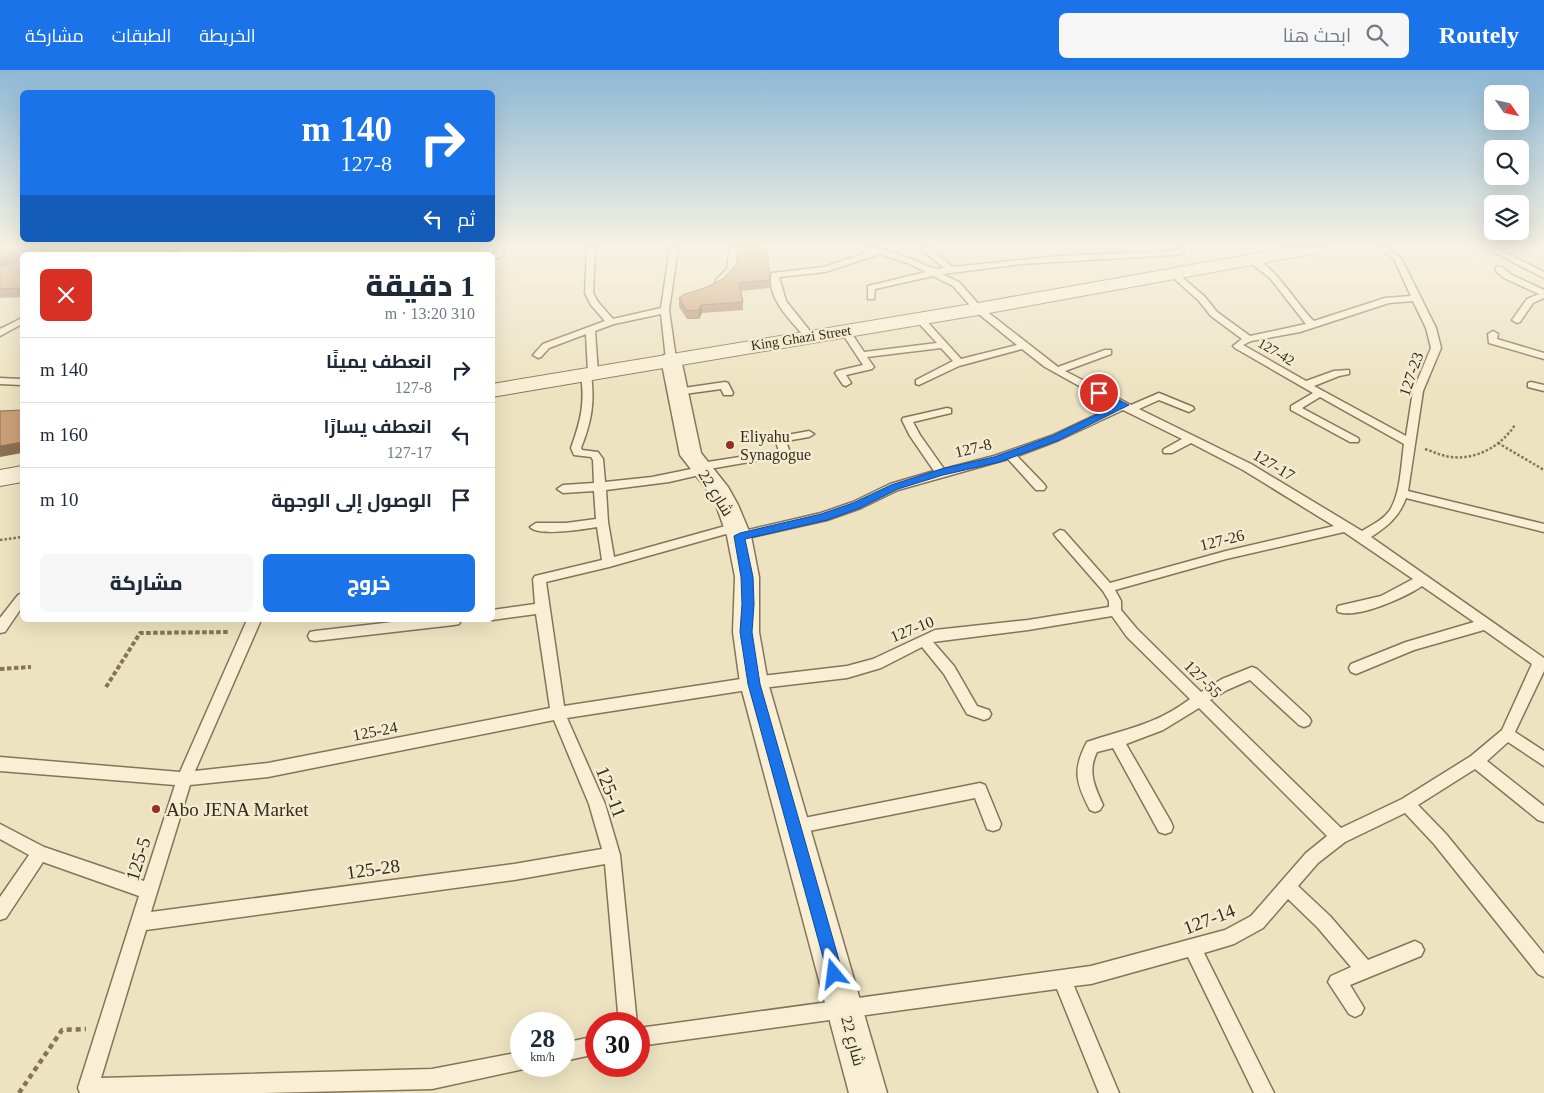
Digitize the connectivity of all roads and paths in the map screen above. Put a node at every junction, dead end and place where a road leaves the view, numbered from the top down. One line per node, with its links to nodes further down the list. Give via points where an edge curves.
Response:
1 (590, 296): 15 (lane)
2 (669, 296): 10 (lane)
3 (778, 296): 21 (lane)
4 (966, 296): 11 (lane, 127-17)
5 (1052, 296): 11 (street, King Ghazi Street)
6 (1197, 296): 22 (lane, via 1214,314)
7 (1288, 296): 16 (lane)
8 (1541, 296): 13 (lane, via 1530,301)
9 (1416, 298): 16 (lane, 127-42, via 1388,300); 52 (lane, 127-23, via 1431,328 1436,348 1418,391)
10 (668, 305): 15 (lane); 29 (lane)
11 (978, 309): 12 (street, King Ghazi Street); 24 (lane, 127-17)
12 (920, 318): 18 (street, King Ghazi Street); 23 (lane)
13 (1517, 320)
14 (20, 321): 19 (lane)
15 (611, 322): 17 (lane)
16 (1314, 325): 22 (lane, 127-42)
17 (590, 330): 26 (lane, via 546,346); 33 (lane)
18 (845, 330): 21 (street, King Ghazi Street); 27 (lane)
19 (0, 333)
20 (1493, 334): 28 (lane, via 1492,341)
21 (809, 336): 29 (street, King Ghazi Street)
22 (1248, 339): 38 (lane, 127-42, via 1238,346)
23 (944, 345): 27 (lane); 30 (lane)
24 (1023, 346): 30 (lane); 31 (lane, 127-17)
25 (1108, 352): 31 (lane)
26 (538, 355)
27 (861, 355): 37 (lane, via 869,367 840,373)
28 (1544, 356)
29 (671, 360): 33 (street, King Ghazi Street); 42 (street, شارع 22)
30 (959, 362): 36 (lane)
31 (1057, 370): 45 (lane, 127-17)
32 (1346, 372): 38 (lane)
33 (589, 373): 41 (street, King Ghazi Street); 61 (lane, via 589,413 576,448 578,453 594,454 598,459)
34 (0, 381): 35 (lane)
35 (20, 382)
36 (919, 382)
37 (846, 383)
38 (1306, 385): 44 (lane, 127-42)
39 (1530, 385): 40 (lane)
40 (1544, 388)
41 (495, 390)
42 (677, 392): 43 (lane, via 725,386); 56 (street, شارع 22, via 691,455)
43 (728, 393)
44 (1320, 393): 51 (lane, via 1294,408); 52 (lane, 127-42)
45 (1128, 407): 46 (lane, 127-8, via 1159,396); 50 (lane, 127-17); 55 (lane, 127-8)
46 (1190, 409)
47 (948, 411): 58 (lane, via 907,420)
48 (1515, 425): 53 (path)
49 (809, 434): 56 (lane, via 780,439 785,453)
50 (1191, 439): 54 (lane); 67 (lane, 127-17, via 1247,467)
51 (1354, 440)
52 (1410, 443): 53 (path, via 1451,457 1480,454); 64 (lane, 127-23)
53 (1498, 443): 57 (path)
54 (1168, 451)
55 (1010, 455): 58 (lane, 127-8); 63 (lane)
56 (703, 468): 61 (lane, via 675,478); 69 (street, شارع 22, via 727,505)
57 (1544, 470)
58 (941, 473): 69 (lane, 127-8, via 894,487 823,517)
59 (20, 474): 60 (street)
60 (0, 478)
61 (600, 486): 62 (lane); 65 (lane)
62 (563, 488)
63 (1040, 488)
64 (1402, 493): 68 (lane); 72 (lane, 127-23, via 1395,511 1383,524)
65 (602, 522): 66 (lane); 74 (lane)
66 (536, 527)
67 (1346, 527): 72 (lane, 127-17); 77 (lane, 127-26, via 1226,555)
68 (1544, 528)
69 (738, 532): 74 (lane, 127-8); 93 (street, شارع 22, via 747,577 746,632)
70 (1060, 534): 77 (lane, 127-55)
71 (20, 537): 73 (path)
72 (1362, 537): 76 (lane, 127-17)
73 (0, 540)
74 (609, 563): 75 (lane, 127-8)
75 (540, 579): 79 (lane, 125-11)
76 (1422, 580): 80 (lane, via 1402,594 1376,604); 84 (lane, 127-17)
77 (1107, 588): 81 (lane, 127-55, via 1115,601)
78 (20, 601): 86 (lane)
79 (542, 608): 82 (lane); 96 (lane, 125-11)
80 (1343, 609)
81 (1115, 611): 88 (lane, 127-10, via 935,635); 95 (lane, 127-55, via 1132,633)
82 (495, 615)
83 (437, 622): 87 (lane)
84 (1486, 624): 89 (lane, 127-17); 91 (lane, via 1411,646)
85 (251, 626): 94 (path, via 140,633); 104 (lane, 125-5)
86 (0, 628)
87 (315, 636)
88 (924, 640): 93 (lane, 127-10, via 876,664 847,672); 97 (lane, via 949,670 972,710)
89 (1542, 664): 99 (lane, 127-14)
90 (31, 667): 92 (path)
91 (1356, 668)
92 (0, 669)
93 (754, 684): 96 (lane, 125-24); 109 (street, شارع 22)
94 (106, 687)
95 (1199, 700): 98 (lane, via 1252,673); 100 (lane, via 1154,728); 112 (lane, 127-55)
96 (558, 713): 104 (lane, 125-24, via 268,770); 114 (lane, 125-11, via 597,804)
97 (984, 714)
98 (1304, 721)
99 (1507, 734): 101 (lane); 102 (lane, 127-14)
100 (1117, 742): 106 (lane, via 1092,747 1086,758 1083,773 1086,789); 110 (lane)
101 (1544, 759)
102 (1476, 761): 105 (lane, 127-14); 107 (lane)
103 (0, 764): 104 (lane, 125-24)
104 (184, 779): 116 (lane, 125-5)
105 (1406, 804): 112 (lane, 127-14); 121 (lane, via 1440,839)
106 (1095, 805)
107 (1544, 815)
108 (993, 824): 109 (lane, via 980,790)
109 (794, 827): 125 (street, شارع 22)
110 (1165, 827)
111 (0, 831): 113 (lane)
112 (1339, 837): 115 (lane, 127-14, via 1312,858)
113 (40, 854): 116 (lane); 117 (lane)
114 (612, 855): 118 (lane, 125-28, via 514,872); 126 (lane, 125-11)
115 (1286, 888): 119 (lane, 127-14, via 1257,922 1228,938); 122 (lane, via 1324,922)
116 (150, 890): 118 (lane, 125-5)
117 (0, 912)
118 (140, 922): 127 (lane, 125-5)
119 (1193, 949): 123 (lane, 127-14, via 1091,975); 134 (lane)
120 (1415, 950): 122 (lane)
121 (1544, 968)
122 (1365, 970): 124 (lane, via 1337,982)
123 (1062, 979): 125 (lane, 127-14); 133 (lane)
124 (1355, 1008)
125 (845, 1010): 128 (lane, 127-14); 132 (street, شارع 22)
126 (627, 1012)
127 (107, 1028): 130 (lane, 125-5, via 88,1088); 131 (path, via 62,1030)
128 (650, 1036)
129 (510, 1063): 130 (lane, via 432,1079)
130 (300, 1088)
131 (19, 1093)
132 (868, 1093)
133 (1109, 1093)
134 (1264, 1093)

